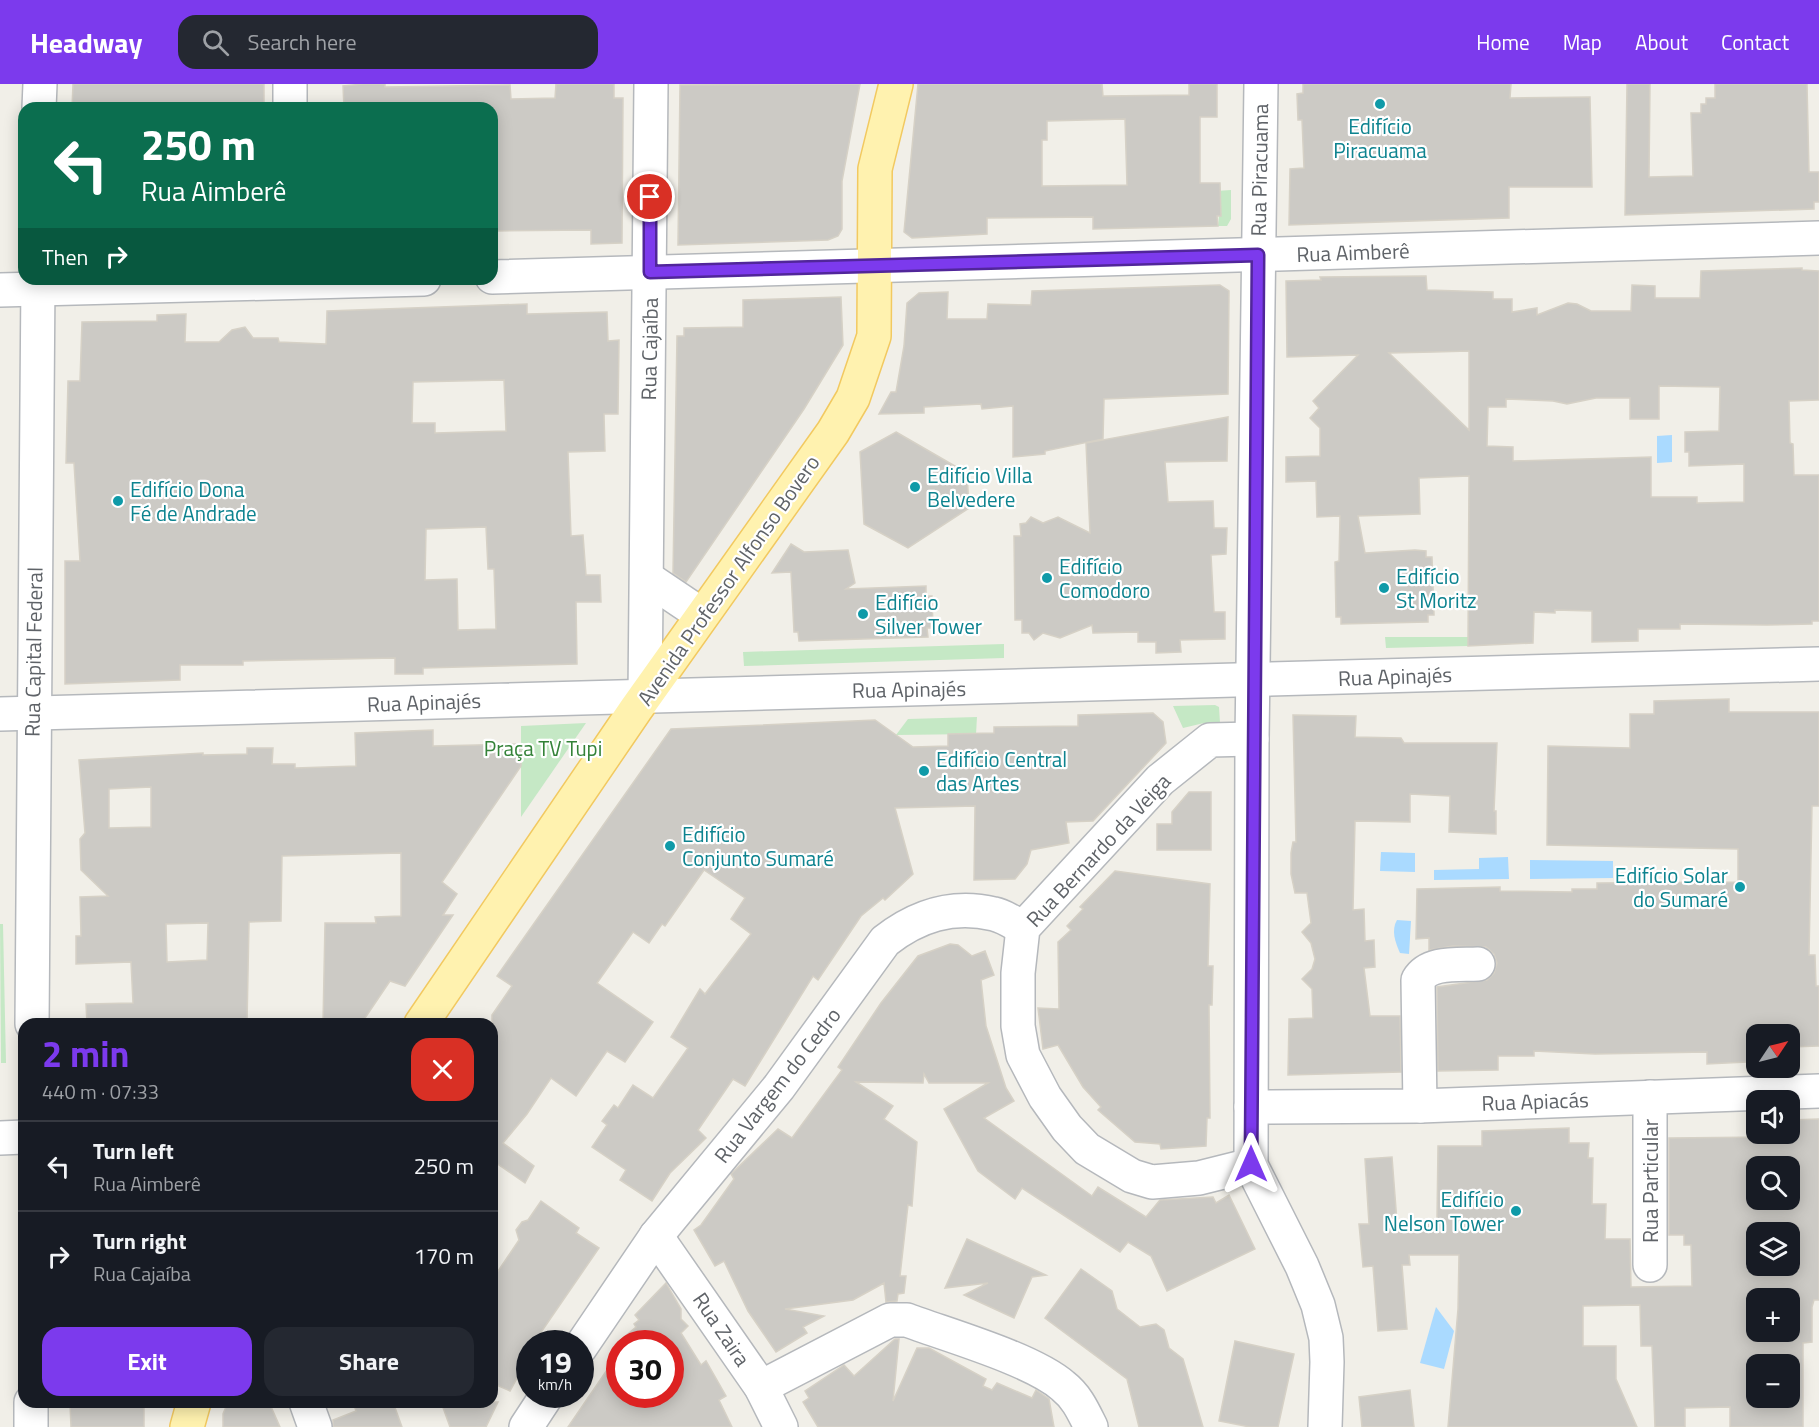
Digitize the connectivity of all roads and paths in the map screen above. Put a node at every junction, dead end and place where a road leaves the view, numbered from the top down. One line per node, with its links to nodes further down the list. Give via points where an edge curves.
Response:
1 (40, 84): 6 (street)
2 (290, 84): 7 (street)
3 (651, 84): 11 (street, Rua Cajaíba)
4 (896, 84): 10 (main road, Avenida Professor Alfonso Bovero, via 875,169)
5 (1261, 84): 9 (street, Rua Piracuama)
6 (39, 102)
7 (290, 102)
8 (1819, 238): 9 (street, Rua Aimberê)
9 (1258, 255): 10 (street, Rua Aimberê); 19 (street, Rua Piracuama)
10 (875, 267): 11 (street, Rua Aimberê); 17 (main road, Avenida Professor Alfonso Bovero, via 874,336 853,398 833,432)
11 (650, 272): 12 (street, Rua Aimberê); 16 (street, Rua Cajaíba)
12 (498, 277)
13 (31, 285): 15 (street)
14 (37, 285): 21 (street, Rua Capital Federal)
15 (0, 290)
16 (646, 578): 17 (street); 20 (street, Rua Cajaíba)
17 (702, 615): 20 (main road, Avenida Professor Alfonso Bovero)
18 (1819, 664): 19 (street, Rua Apinajés)
19 (1255, 680): 20 (street, Rua Apinajés); 23 (street, Rua Piracuama)
20 (645, 696): 21 (street, Rua Apinajés); 27 (main road, Avenida Professor Alfonso Bovero)
21 (32, 713): 22 (street, Rua Apinajés); 26 (street, Rua Capital Federal)
22 (0, 714)
23 (1252, 739): 24 (street, Rua Bernardo da Veiga, via 1209,740 1179,764); 31 (street, Rua Piracuama)
24 (1023, 928): 34 (street, Rua Bernardo da Veiga, via 1018,973 1019,1041 1032,1074 1066,1128 1105,1162 1152,1182 1199,1178); 35 (street, Rua Vargem do Cedro, via 996,914 974,911 929,915 906,924 885,941 794,1068)
25 (1478, 964): 30 (street, via 1434,967 1418,980)
26 (32, 1018)
27 (425, 1018)
28 (1819, 1091): 29 (street, Rua Apiacás)
29 (1650, 1097): 30 (street, Rua Apiacás); 36 (street, Rua Particular)
30 (1420, 1106): 31 (street, Rua Apiacás)
31 (1251, 1107): 34 (street, Rua Piracuama)
32 (18, 1137): 33 (street)
33 (0, 1138)
34 (1251, 1164): 49 (street, Rua Piracuama, via 1318,1305 1326,1338)
35 (656, 1236): 37 (street, Rua Vargem do Cedro); 38 (street, Rua Zaira)
36 (1650, 1265)
37 (592, 1330)
38 (761, 1388): 47 (street, Rua Zaira); 48 (street, via 890,1320 907,1320 1025,1364 1062,1384 1079,1402)
39 (31, 1408): 43 (street)
40 (192, 1408): 44 (main road)
41 (308, 1408): 45 (street)
42 (538, 1408): 46 (street)
43 (31, 1427)
44 (187, 1427)
45 (315, 1427)
46 (526, 1427)
47 (781, 1427)
48 (1091, 1427)
49 (1324, 1427)

